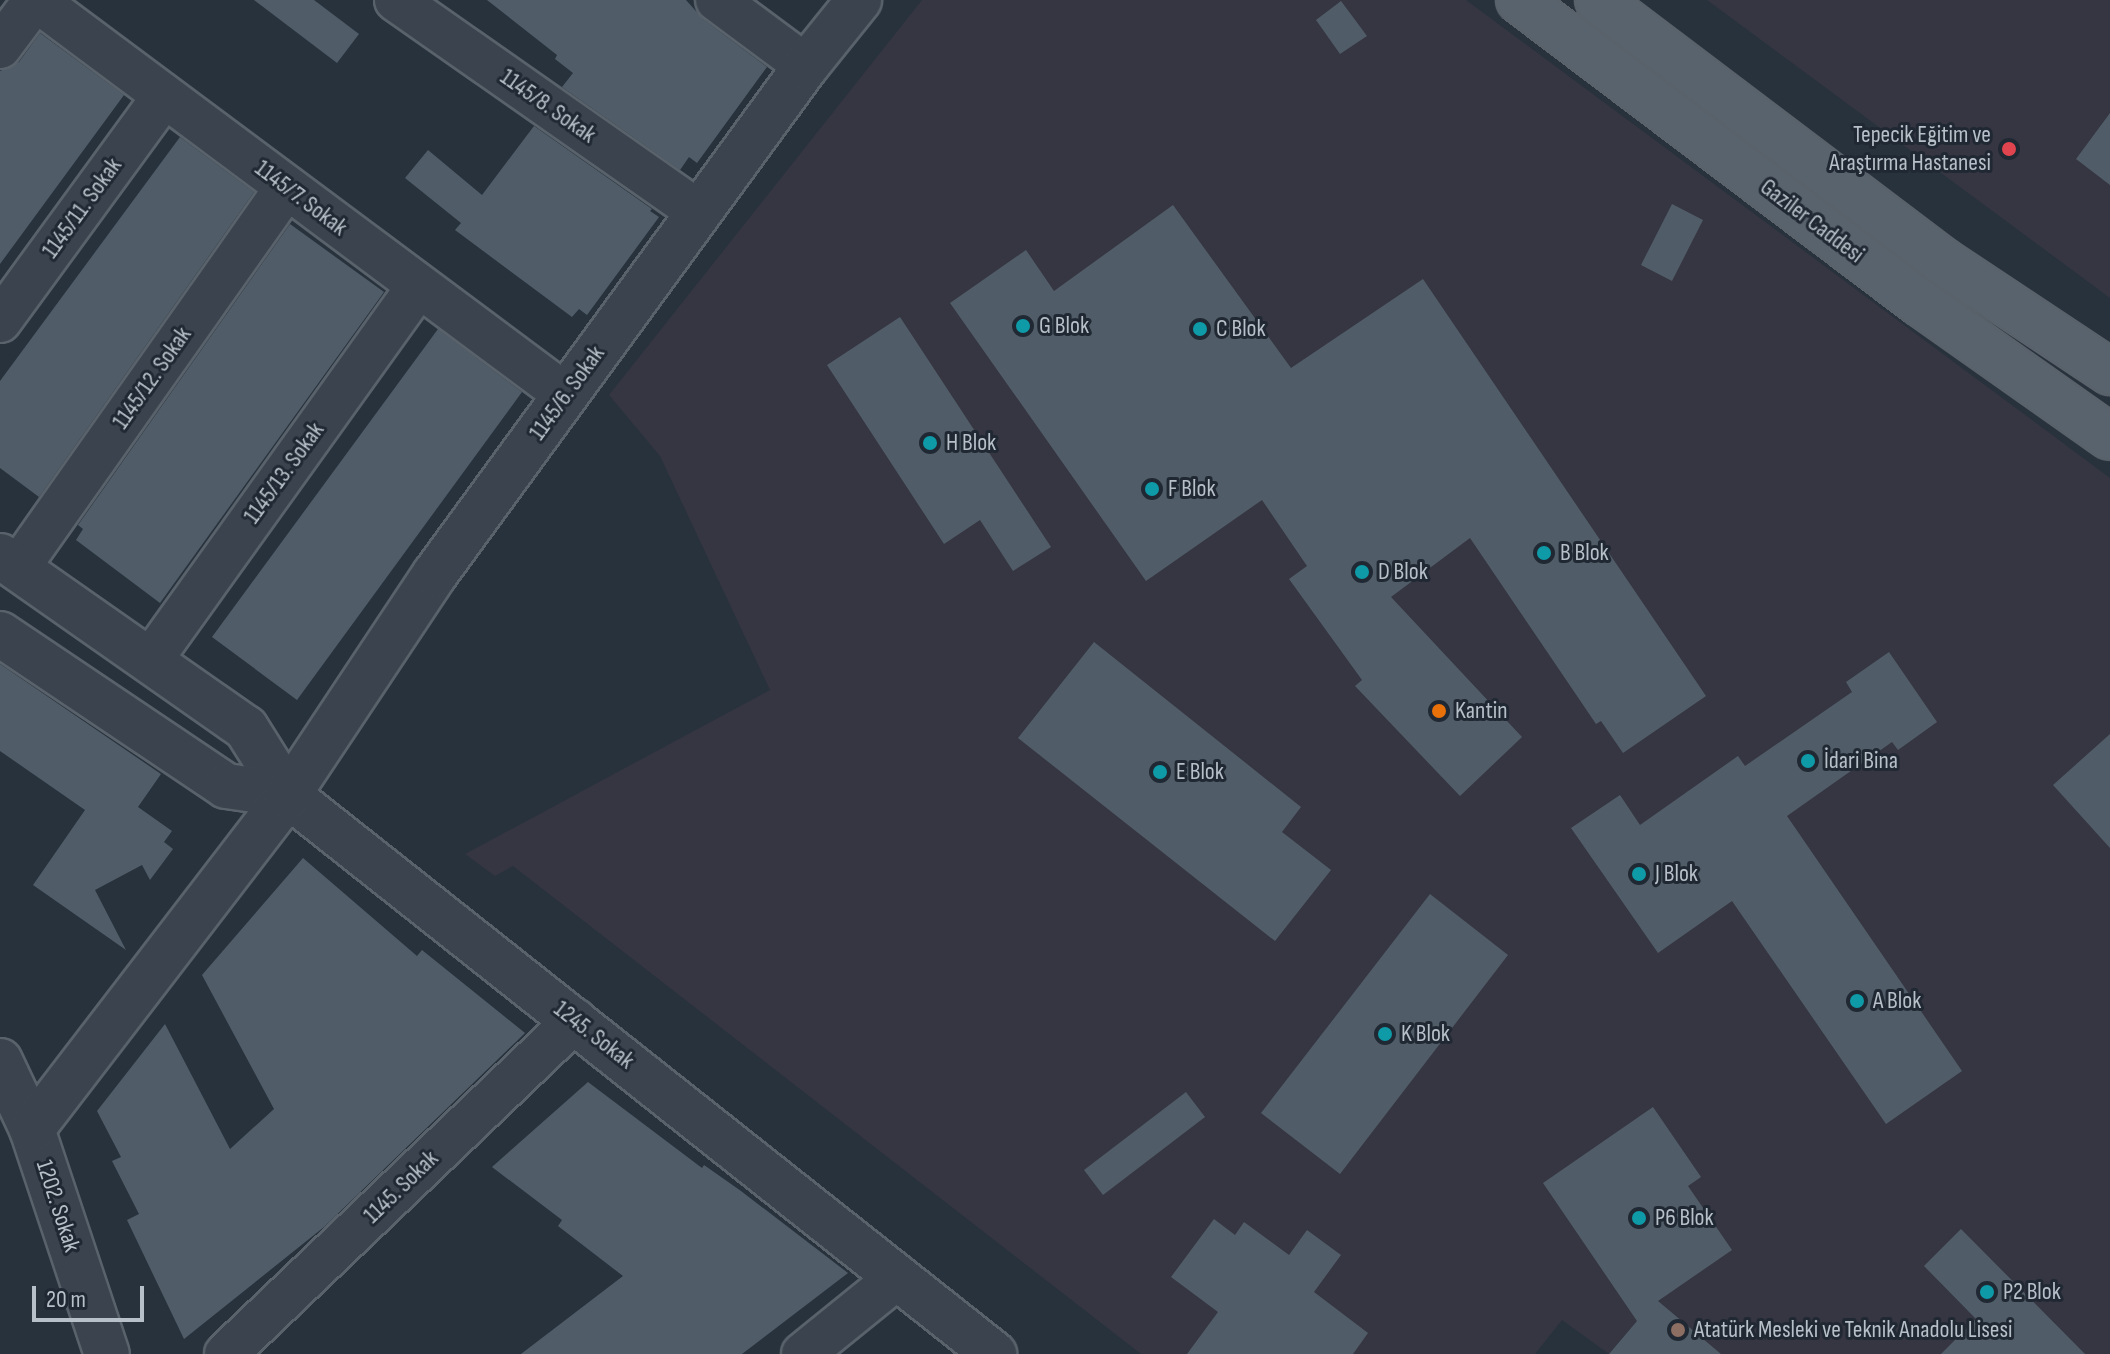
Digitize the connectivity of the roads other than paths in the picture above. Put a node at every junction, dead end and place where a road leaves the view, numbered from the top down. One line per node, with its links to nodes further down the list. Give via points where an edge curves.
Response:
1 (35, 0): 7 (street); 9 (street, 1145/7. Sokak)
2 (396, 0): 11 (street, 1145/8. Sokak)
3 (717, 0): 8 (street)
4 (859, 0): 8 (street, 1145/6. Sokak)
5 (1519, 0): 16 (main road, Gaziler Caddesi, via 1920,303)
6 (1598, 0): 14 (main road, Gaziler Caddesi, via 1943,261)
7 (0, 47)
8 (806, 66): 11 (street, 1145/6. Sokak)
9 (164, 96): 10 (street, 1145/7. Sokak); 13 (street, 1145/11. Sokak)
10 (287, 187): 12 (street, 1145/7. Sokak); 17 (street, 1145/12. Sokak)
11 (699, 212): 15 (street, 1145/6. Sokak)
12 (418, 286): 15 (street, 1145/7. Sokak); 19 (street, 1145/13. Sokak)
13 (0, 321)
14 (2110, 372)
15 (566, 395): 20 (street, 1145/6. Sokak, via 435,574)
16 (2110, 437)
17 (9, 562): 19 (street)
18 (0, 634): 20 (street, via 226,786)
19 (150, 661): 20 (street, via 246,728)
20 (288, 795): 21 (street, 1245. Sokak); 23 (street, 1145/6. Sokak)
21 (575, 1020): 24 (street, 1245. Sokak); 26 (street, 1145. Sokak)
22 (0, 1061): 23 (street, 1202. Sokak)
23 (32, 1129): 25 (street, 1202. Sokak)
24 (898, 1277): 27 (street); 28 (street, 1245. Sokak)
25 (107, 1354)
26 (226, 1354)
27 (803, 1354)
28 (994, 1354)

